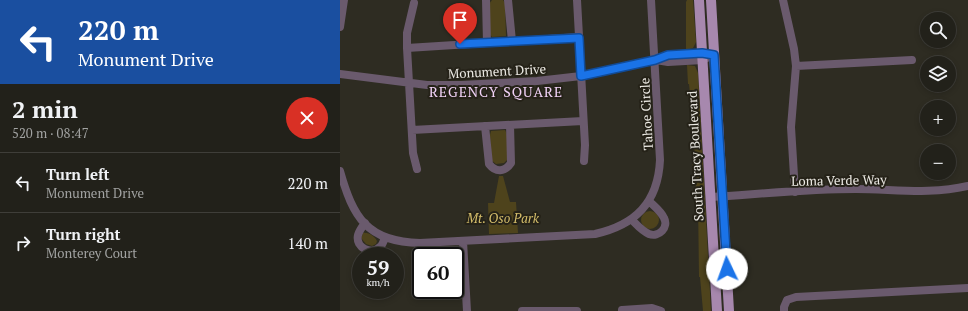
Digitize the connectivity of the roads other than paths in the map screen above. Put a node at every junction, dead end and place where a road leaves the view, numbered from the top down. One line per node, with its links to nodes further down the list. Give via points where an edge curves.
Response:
1 (344, 0): 10 (street)
2 (486, 0): 13 (street)
3 (508, 0): 12 (street)
4 (578, 0): 11 (street)
5 (651, 0): 17 (street, Tahoe Circle)
6 (699, 0): 16 (main road, South Tracy Boulevard)
7 (711, 0): 15 (main road, South Tracy Boulevard)
8 (783, 0): 19 (street)
9 (414, 3): 14 (street, via 407,33)
10 (340, 27)
11 (579, 38): 12 (street); 21 (street)
12 (512, 41): 13 (street)
13 (487, 43): 14 (street)
14 (407, 48): 22 (street)
15 (714, 55): 16 (street, Monument Drive); 32 (main road, South Tracy Boulevard)
16 (702, 56): 17 (street, Monument Drive, via 668,55); 33 (main road, South Tracy Boulevard)
17 (655, 60): 21 (street, Monument Drive); 34 (street, Tahoe Circle, via 660,160 658,181)
18 (912, 60): 19 (street)
19 (796, 66): 31 (street, via 791,127)
20 (340, 74): 22 (street, Monument Drive)
21 (581, 76): 22 (street, Monument Drive, via 461,85 433,86); 23 (street)
22 (409, 83): 26 (street)
23 (583, 121): 24 (street); 27 (street)
24 (510, 125): 25 (street); 25 (street, via 511,162 504,170 497,171 489,164)
25 (486, 126): 26 (street)
26 (412, 130): 28 (street)
27 (584, 161)
28 (417, 169)
29 (340, 171): 36 (street, Tahoe Circle, via 351,204)
30 (968, 186): 31 (street, Loma Verde Way, via 897,191 856,189)
31 (794, 192): 32 (street, Loma Verde Way)
32 (722, 196): 33 (street, Loma Verde Way); 46 (main road, South Tracy Boulevard)
33 (710, 197): 45 (main road, South Tracy Boulevard)
34 (648, 201): 35 (street, Tahoe Circle); 35 (street, via 664,217 666,222 662,232 657,235 647,233)
35 (632, 220): 38 (street, Tahoe Circle, via 608,231 594,234)
36 (365, 223): 37 (street, Tahoe Circle); 37 (street, via 358,233 362,248 372,250 381,247)
37 (386, 237): 38 (street, Tahoe Circle, via 405,243)
38 (463, 241): 41 (street)
39 (968, 288): 47 (street, via 796,297 787,300)
40 (622, 310): 44 (street, via 652,308)
41 (467, 311)
42 (522, 311): 43 (street)
43 (577, 311)
44 (661, 311)
45 (717, 311)
46 (729, 311)
47 (784, 311)

